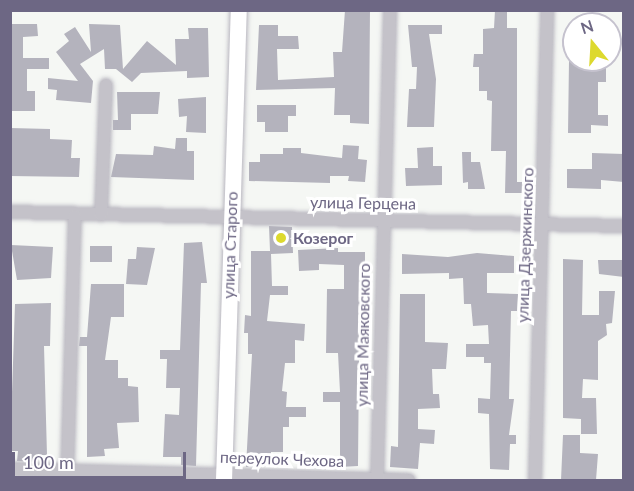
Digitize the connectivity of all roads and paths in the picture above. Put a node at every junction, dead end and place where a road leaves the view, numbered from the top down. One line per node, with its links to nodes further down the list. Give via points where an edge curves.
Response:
1 (238, 10): 7 (street, улица Старого)
2 (390, 10): 9 (street, улица Маяковского)
3 (547, 10): 10 (street, улица Дзержинского)
4 (106, 85): 6 (street)
5 (10, 212): 8 (street, улица Герцена)
6 (101, 215): 7 (street, улица Герцена); 8 (street, улица Герцена)
7 (231, 215): 9 (street, улица Герцена); 14 (street, улица Старого)
8 (75, 216): 13 (street)
9 (382, 220): 10 (street, улица Герцена); 15 (street, улица Маяковского)
10 (543, 223): 11 (street, улица Герцена); 17 (street, улица Дзержинского)
11 (624, 226)
12 (10, 469): 13 (street, переулок Чехова)
13 (67, 475): 14 (street, переулок Чехова)
14 (224, 477): 15 (street, переулок Чехова)
15 (377, 480): 16 (street, переулок Чехова)
16 (409, 480)
17 (535, 480)

